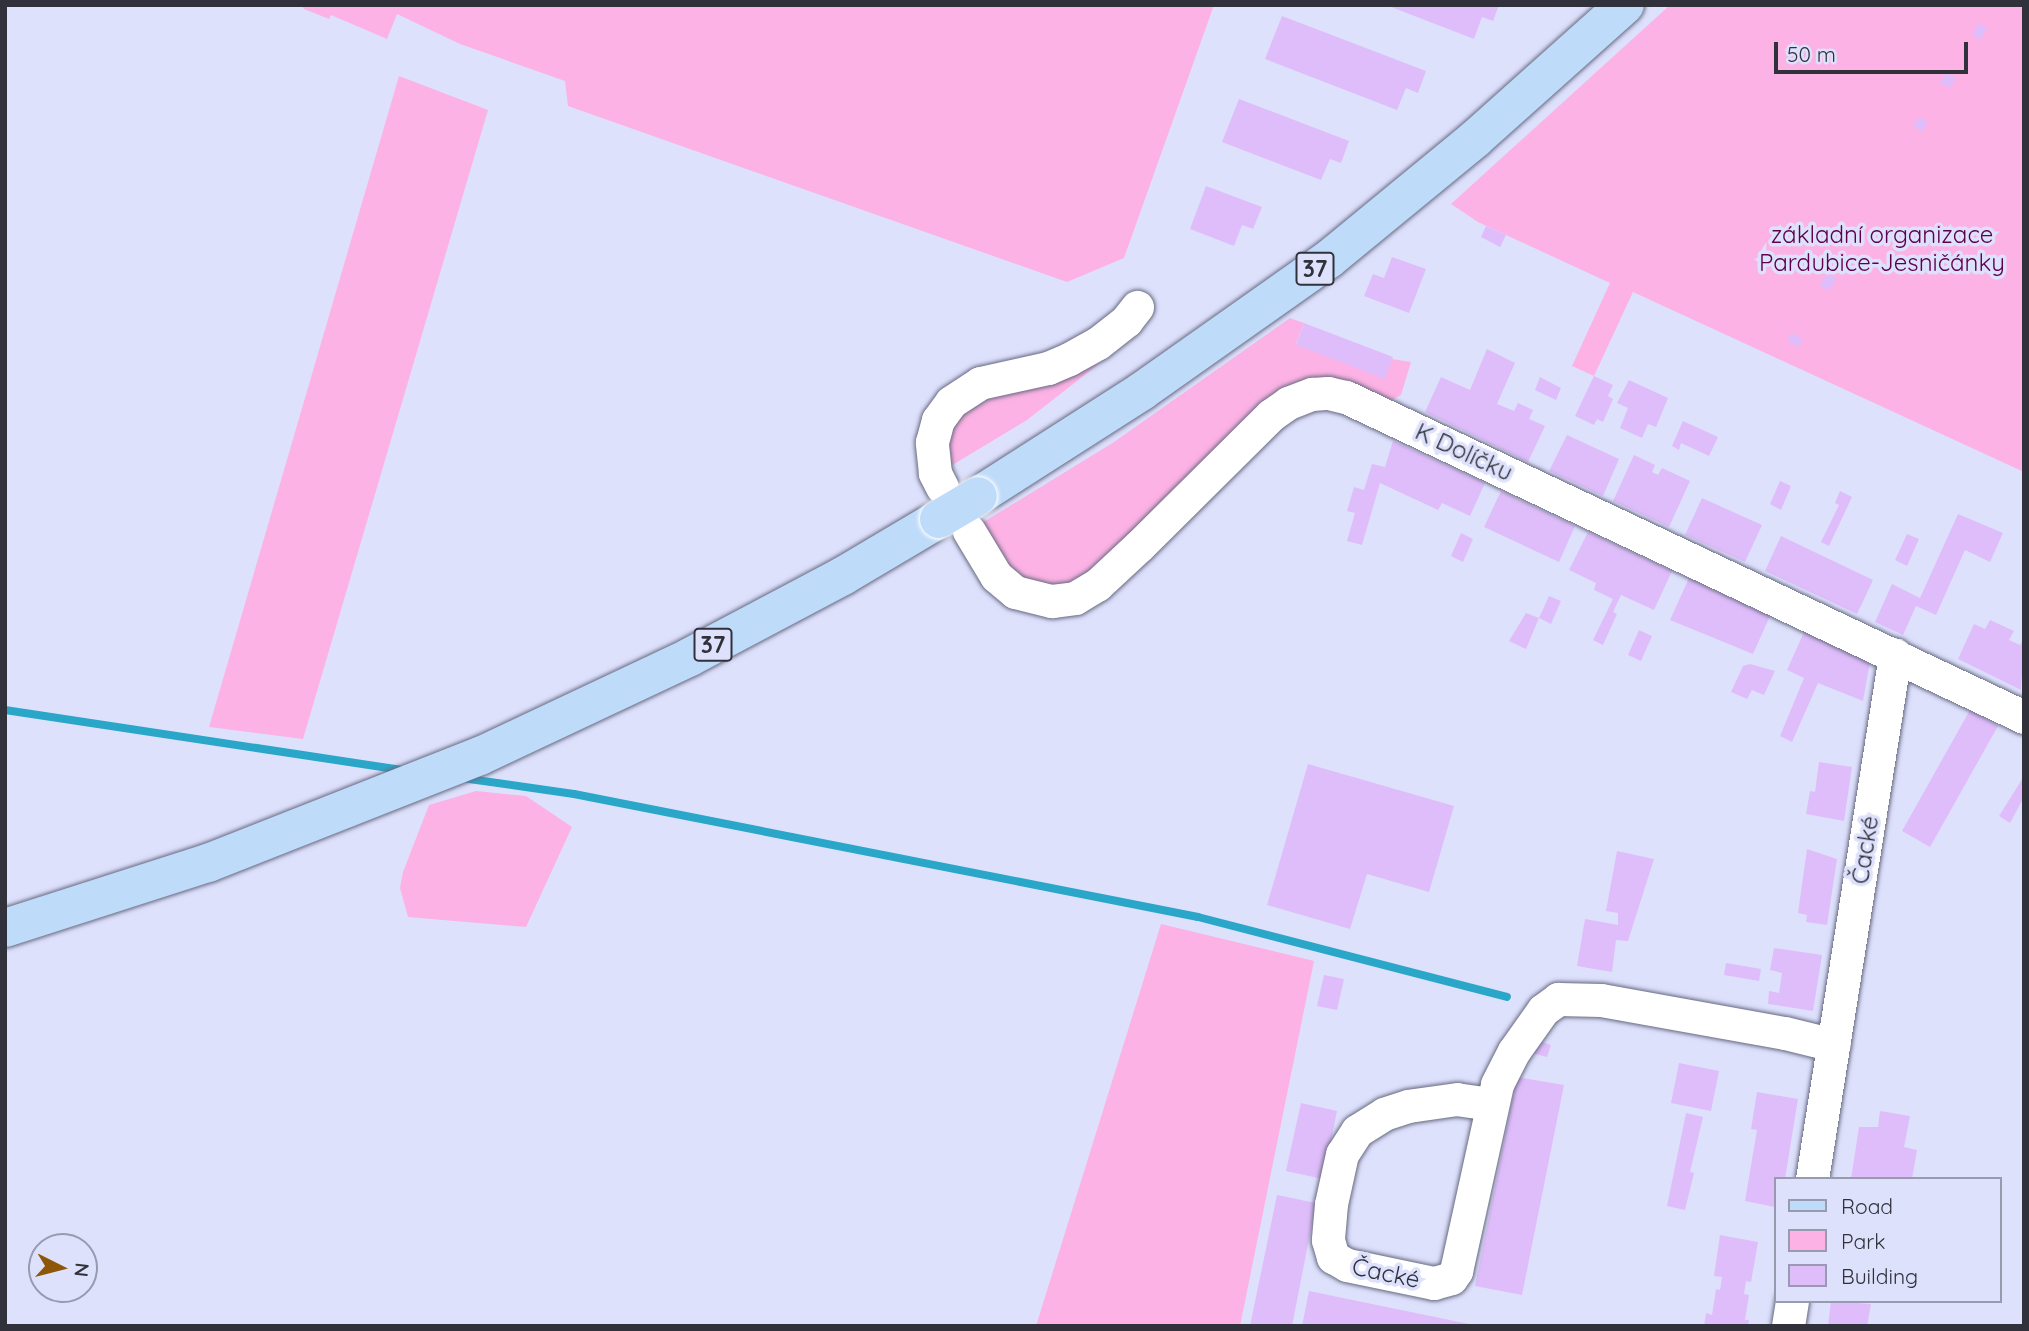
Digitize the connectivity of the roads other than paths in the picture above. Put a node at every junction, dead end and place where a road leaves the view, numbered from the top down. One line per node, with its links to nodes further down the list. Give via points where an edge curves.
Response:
1 (1625, 5): 3 (main road, 37, via 1475,139 1329,259 1142,391)
2 (1137, 307): 3 (street, K Dolíčku, via 1098,343 1069,359 980,383 951,401 938,420 932,442 935,473)
3 (957, 508): 4 (street, K Dolíčku, via 996,576 1015,592 1052,601 1075,598 1097,585 1139,546 1271,415 1287,403 1328,393 1346,397); 6 (main road, 37, via 843,576 690,657 480,756 208,863)
4 (1895, 655): 5 (street, K Dolíčku); 7 (street, Čacké)
5 (2024, 717)
6 (5, 928)
7 (1834, 1045): 8 (street, Čacké, via 1743,1025 1567,997 1550,1003 1536,1020 1505,1068); 9 (street, Čacké)
8 (1491, 1104): 8 (street, Čacké, via 1451,1278 1434,1283 1347,1265 1333,1257 1328,1240 1331,1205 1342,1154 1357,1131 1408,1106 1457,1099)
9 (1812, 1177)
10 (1792, 1303): 11 (street)
11 (1788, 1326)

